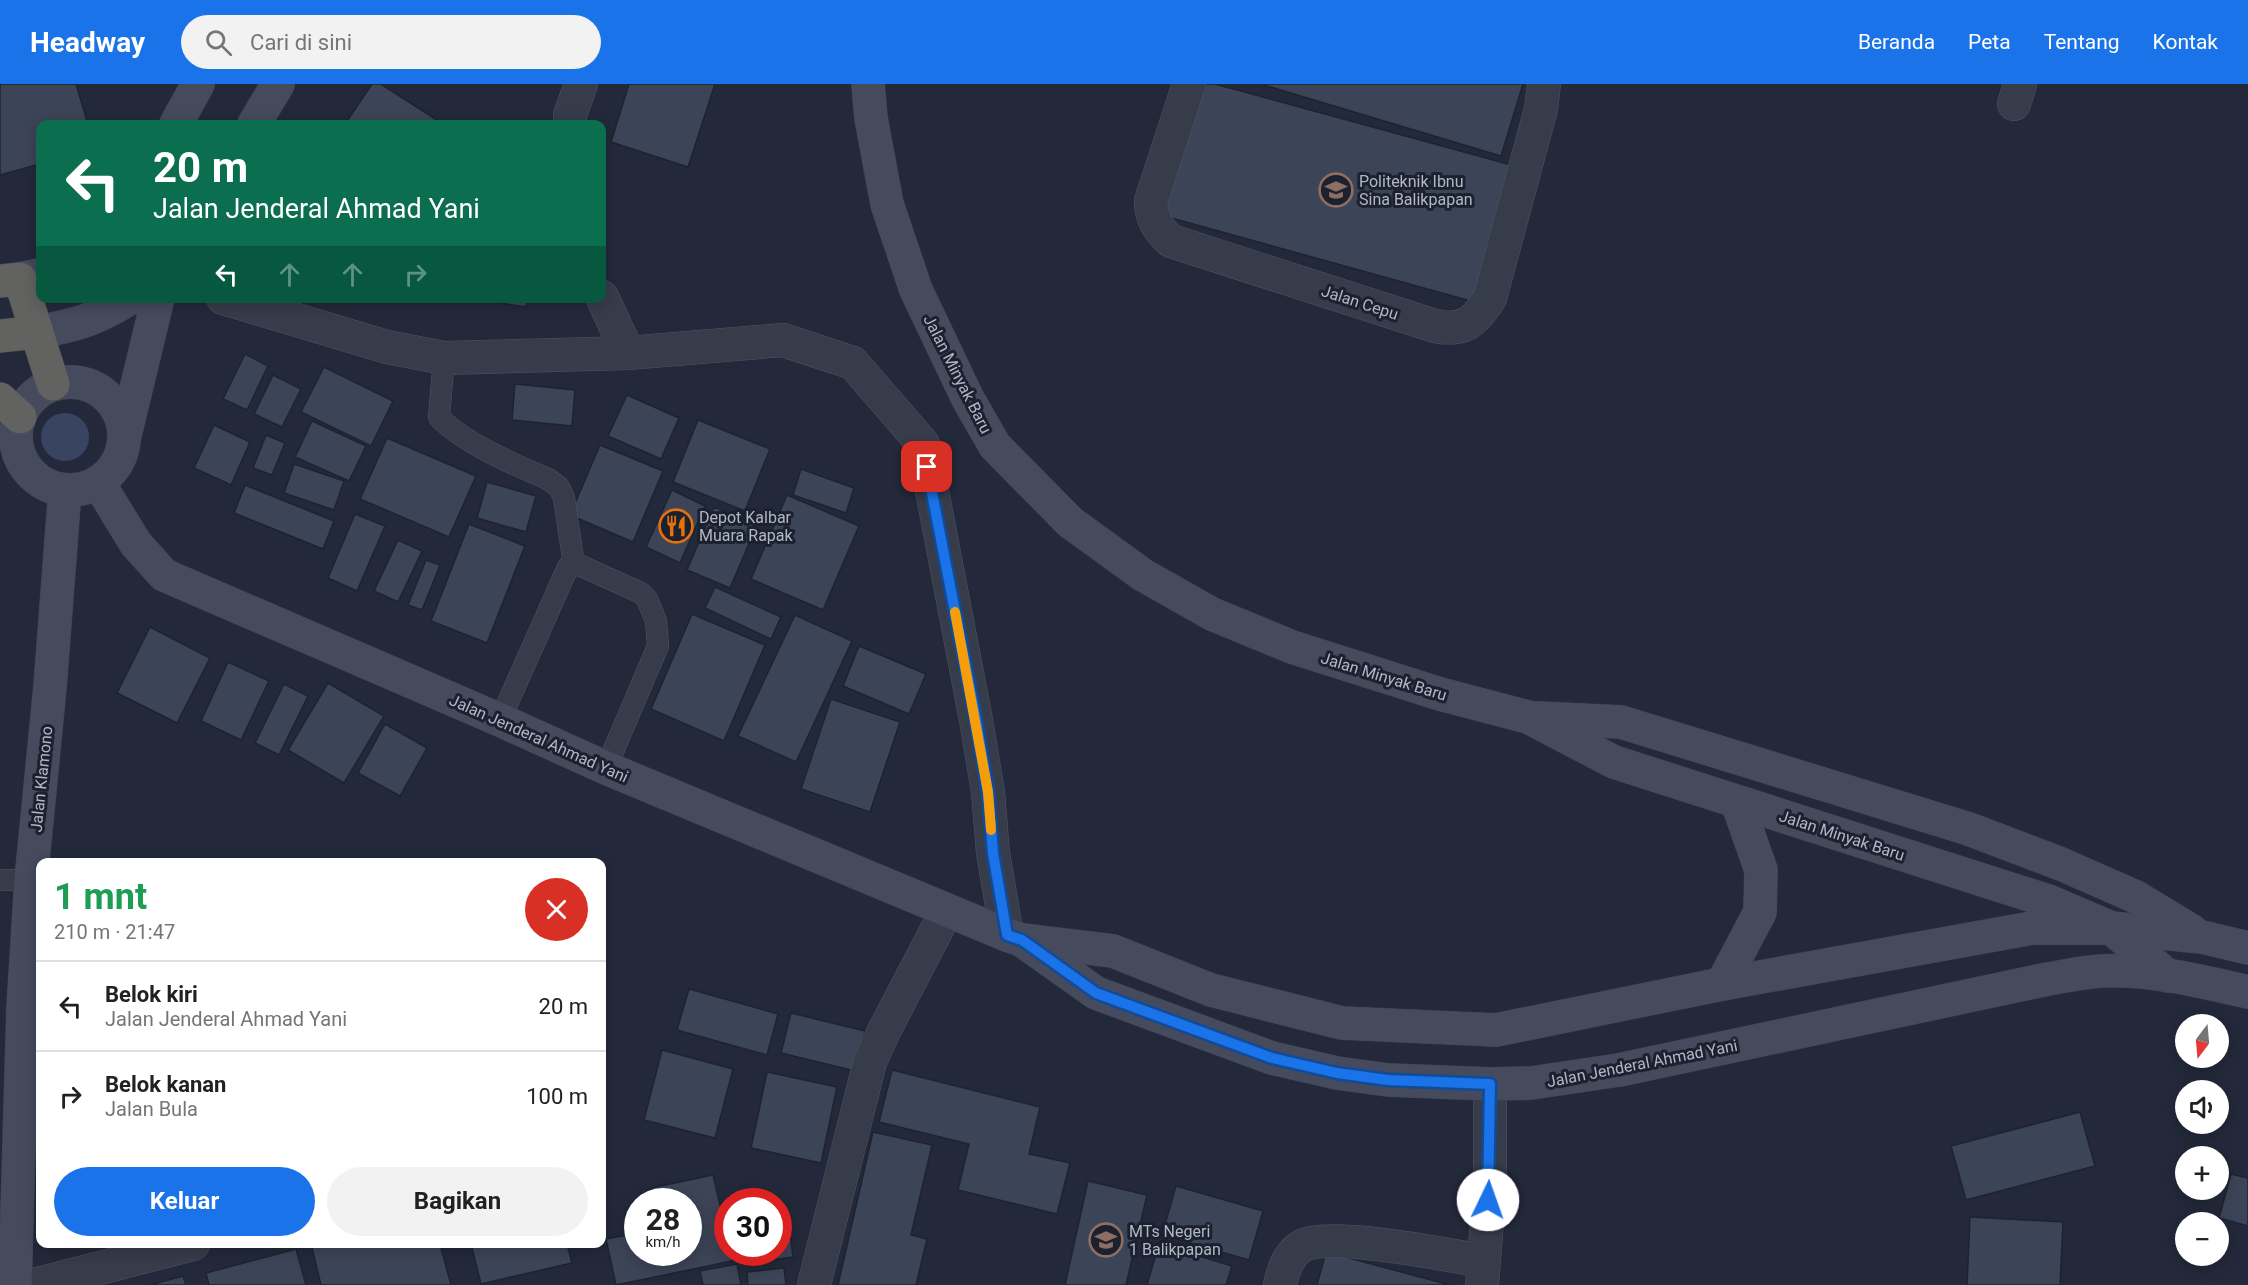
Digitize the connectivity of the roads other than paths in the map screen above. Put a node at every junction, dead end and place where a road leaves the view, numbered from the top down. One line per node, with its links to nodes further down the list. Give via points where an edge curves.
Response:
1 (198, 84): 7 (main road)
2 (279, 84): 8 (main road)
3 (581, 84): 9 (street)
4 (868, 84): 25 (main road, Jalan Minyak Baru, via 887,204 916,290 995,446 1070,522 1143,575 1212,614 1292,647)
5 (1189, 84): 6 (street, Jalan Cepu, via 1151,201 1151,213 1161,231 1172,241 1449,329 1464,326 1479,316 1490,298 1541,109)
6 (1544, 84)
7 (178, 120)
8 (256, 120)
9 (570, 120)
10 (20, 278): 15 (highway)
11 (122, 303): 15 (main road, via 77,325)
12 (157, 303): 21 (main road)
13 (240, 303): 18 (street, via 387,347)
14 (605, 303): 17 (street)
15 (37, 332): 16 (highway); 19 (highway)
16 (0, 336)
17 (628, 353): 18 (street); 33 (street, via 783,340 854,363 923,444 978,731 993,853)
18 (444, 358): 24 (lane, via 439,417 474,443 559,487)
19 (53, 384): 20 (main road, via 27,402); 21 (main road, via 69,381 87,385 114,405 122,421)
20 (10, 408): 23 (main road, via 23,464 34,477)
21 (120, 455): 22 (main road, via 111,471)
22 (98, 482): 23 (main road, via 87,488); 26 (main road, Jalan Jenderal Ahmad Yani, via 135,544 164,575)
23 (65, 490): 29 (main road, Jalan Klamono, via 50,687)
24 (574, 565): 26 (lane, via 568,567); 27 (lane, via 641,593 656,621 658,646)
25 (1528, 717): 28 (main road, Jalan Minyak Baru, via 1614,762); 32 (main road, via 1621,722 1969,829 2136,897)
26 (500, 720): 27 (main road, Jalan Jenderal Ahmad Yani)
27 (606, 768): 30 (main road, Jalan Jenderal Ahmad Yani)
28 (1737, 802): 31 (main road, Jalan Minyak Baru, via 2048,901); 36 (main road, via 1761,870 1760,912)
29 (15, 880): 38 (main road, Jalan Klamono)
30 (947, 910): 33 (main road, Jalan Jenderal Ahmad Yani); 44 (street, via 870,1062)
31 (2111, 928): 32 (main road, Jalan Jenderal Ahmad Yani); 35 (main road, Jalan Minyak Baru); 36 (main road, Jalan Jenderal Ahmad Yani, via 2032,928)
32 (2202, 937): 34 (main road, Jalan Jenderal Ahmad Yani)
33 (1014, 938): 36 (main road, Jalan Jenderal Ahmad Yani, via 1113,951 1210,990 1342,1023 1496,1030); 39 (main road, Jalan Jenderal Ahmad Yani, via 1096,993 1272,1058 1388,1080)
34 (2248, 948)
35 (2168, 976): 37 (main road, Jalan Jenderal Ahmad Yani); 39 (main road, Jalan Jenderal Ahmad Yani, via 2103,971 2048,979 1619,1070 1531,1083)
36 (1722, 984)
37 (2248, 992)
38 (32, 1009): 42 (main road, Jalan Klamono)
39 (1490, 1084): 41 (street, via 1490,1184)
40 (177, 1248): 43 (street)
41 (1484, 1259): 45 (street, via 1324,1240 1303,1245 1292,1253)
42 (15, 1285)
43 (34, 1285)
44 (814, 1285)
45 (1280, 1285)

